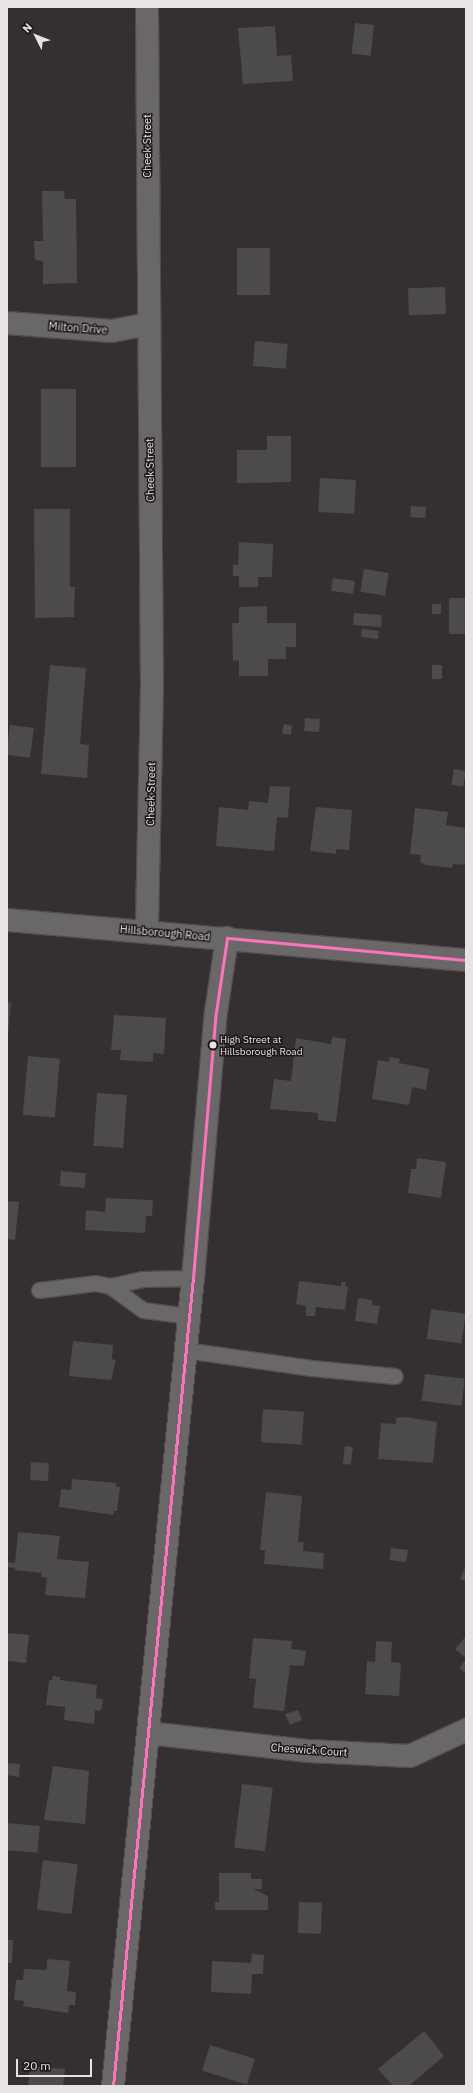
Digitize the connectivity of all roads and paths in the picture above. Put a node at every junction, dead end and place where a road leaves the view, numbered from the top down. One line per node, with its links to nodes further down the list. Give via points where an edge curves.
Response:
1 (146, 7): 3 (street, Cheek Street)
2 (7, 323): 3 (street, Milton Drive, via 112,331)
3 (149, 324): 5 (street, Cheek Street, via 152,686)
4 (7, 920): 5 (street, Hillsborough Road)
5 (147, 932): 6 (street, Hillsborough Road)
6 (227, 938): 7 (street, Hillsborough Road); 8 (street, via 216,1012)
7 (466, 960)
8 (193, 1278): 9 (lane, via 142,1279); 11 (street)
9 (110, 1286): 10 (lane, via 95,1283); 11 (lane, via 143,1310)
10 (39, 1290)
11 (189, 1316): 12 (street)
12 (185, 1350): 13 (lane, via 312,1368); 15 (street)
13 (395, 1376)
14 (466, 1730): 15 (street, Cheswick Court, via 410,1756 309,1751)
15 (148, 1733): 16 (street)
16 (113, 2086)

